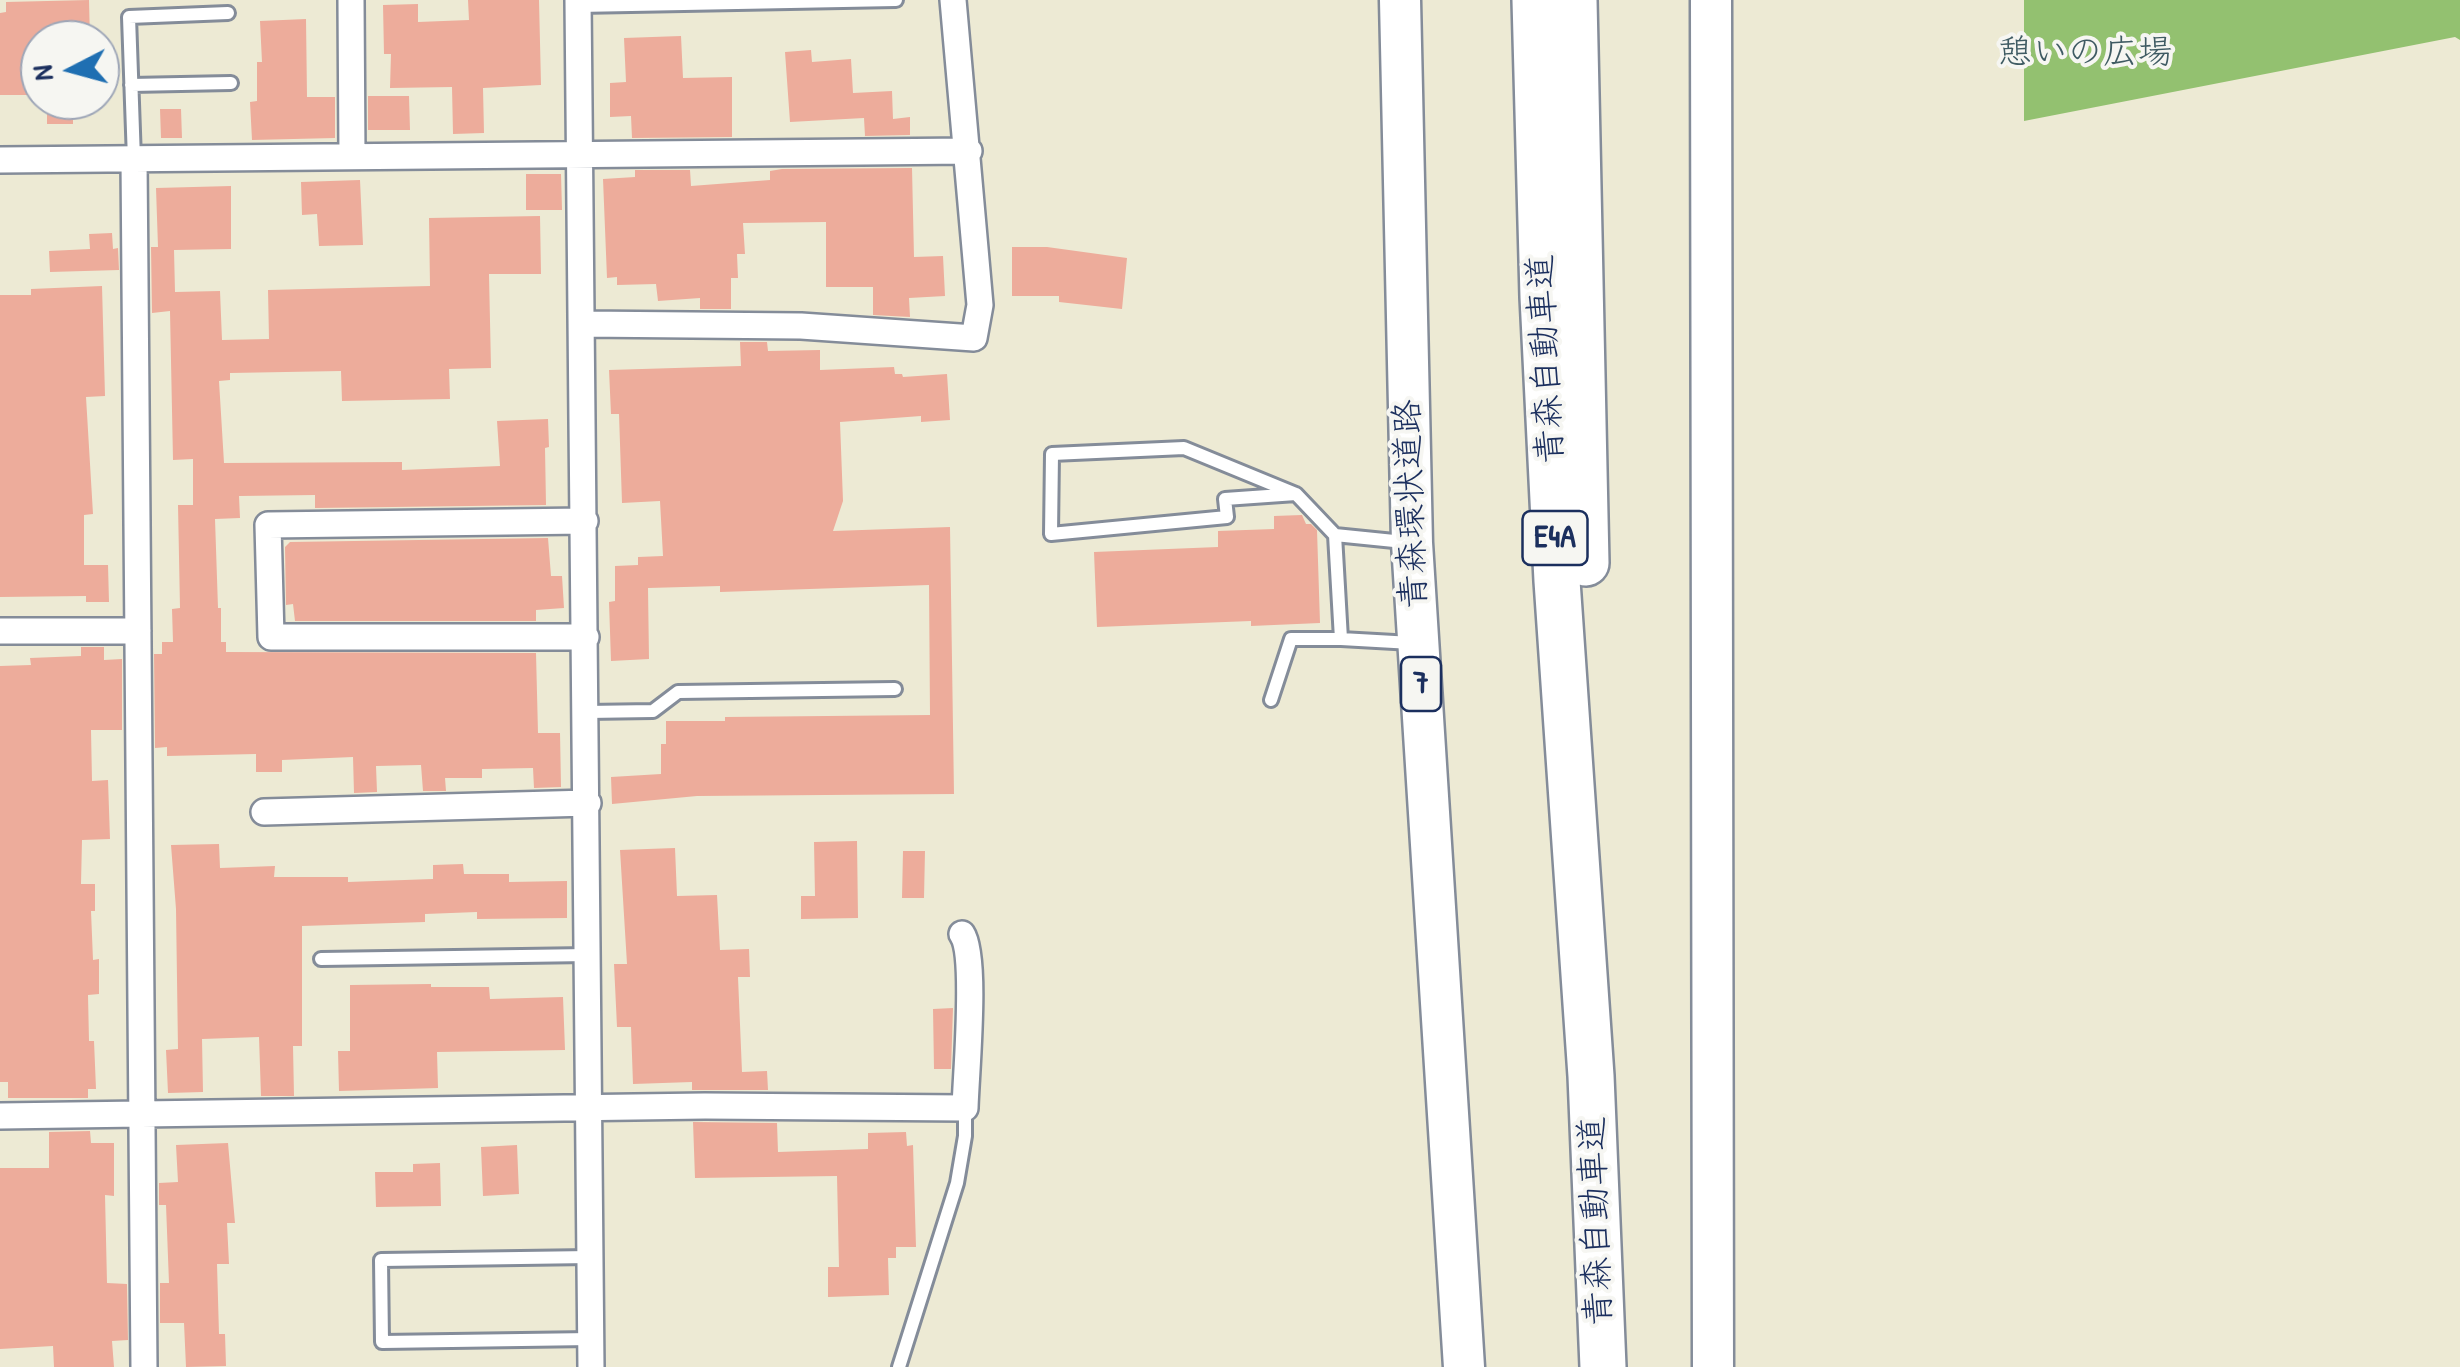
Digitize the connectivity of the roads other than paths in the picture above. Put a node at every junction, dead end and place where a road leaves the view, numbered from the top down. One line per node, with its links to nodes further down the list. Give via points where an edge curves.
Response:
1 (351, 0): 15 (street)
2 (896, 0): 8 (lane)
3 (952, 0): 13 (street)
4 (1400, 0): 22 (highway, 青森環状道路 / 7)
5 (1534, 0): 36 (highway, 青森自動車道 / E4A, via 1553,506)
6 (1574, 0): 36 (highway, 青森自動車道 / E4A)
7 (1711, 0): 48 (highway)
8 (806, 2): 9 (lane)
9 (578, 3): 14 (street)
10 (228, 14): 12 (lane, via 129,17)
11 (230, 84): 12 (lane)
12 (131, 85): 17 (lane)
13 (968, 152): 14 (street); 18 (street, via 980,304 974,338 800,326)
14 (580, 155): 15 (street); 18 (street)
15 (352, 156): 17 (street)
16 (0, 160): 17 (street)
17 (134, 160): 24 (street)
18 (582, 324): 20 (street)
19 (1296, 494): 19 (lane, via 1184,448 1052,454 1051,534 1227,517 1225,499); 21 (lane)
20 (584, 521): 25 (street); 25 (street, via 268,525 272,637)
21 (1334, 536): 22 (lane); 26 (lane)
22 (1412, 543): 27 (highway, 青森環状道路 / 7)
23 (0, 631): 24 (street)
24 (138, 631): 39 (street)
25 (586, 637): 30 (street)
26 (1340, 639): 27 (lane); 29 (lane, via 1291,639)
27 (1418, 644): 46 (highway, 青森環状道路 / 7)
28 (895, 689): 30 (lane, via 678,692 653,711)
29 (1271, 700)
30 (587, 712): 31 (street)
31 (588, 803): 32 (street); 34 (street)
32 (264, 812)
33 (962, 934): 37 (street, via 970,967)
34 (588, 955): 35 (lane); 38 (street)
35 (321, 959)
36 (1590, 1076): 47 (highway, 青森自動車道 / E4A)
37 (965, 1108): 38 (street); 45 (lane, via 957,1183)
38 (588, 1109): 39 (street); 41 (street)
39 (144, 1115): 40 (street); 43 (street)
40 (0, 1116)
41 (590, 1257): 42 (street); 42 (lane, via 380,1260 382,1342)
42 (590, 1339): 44 (street)
43 (144, 1367)
44 (591, 1367)
45 (898, 1367)
46 (1464, 1367)
47 (1603, 1367)
48 (1713, 1367)

